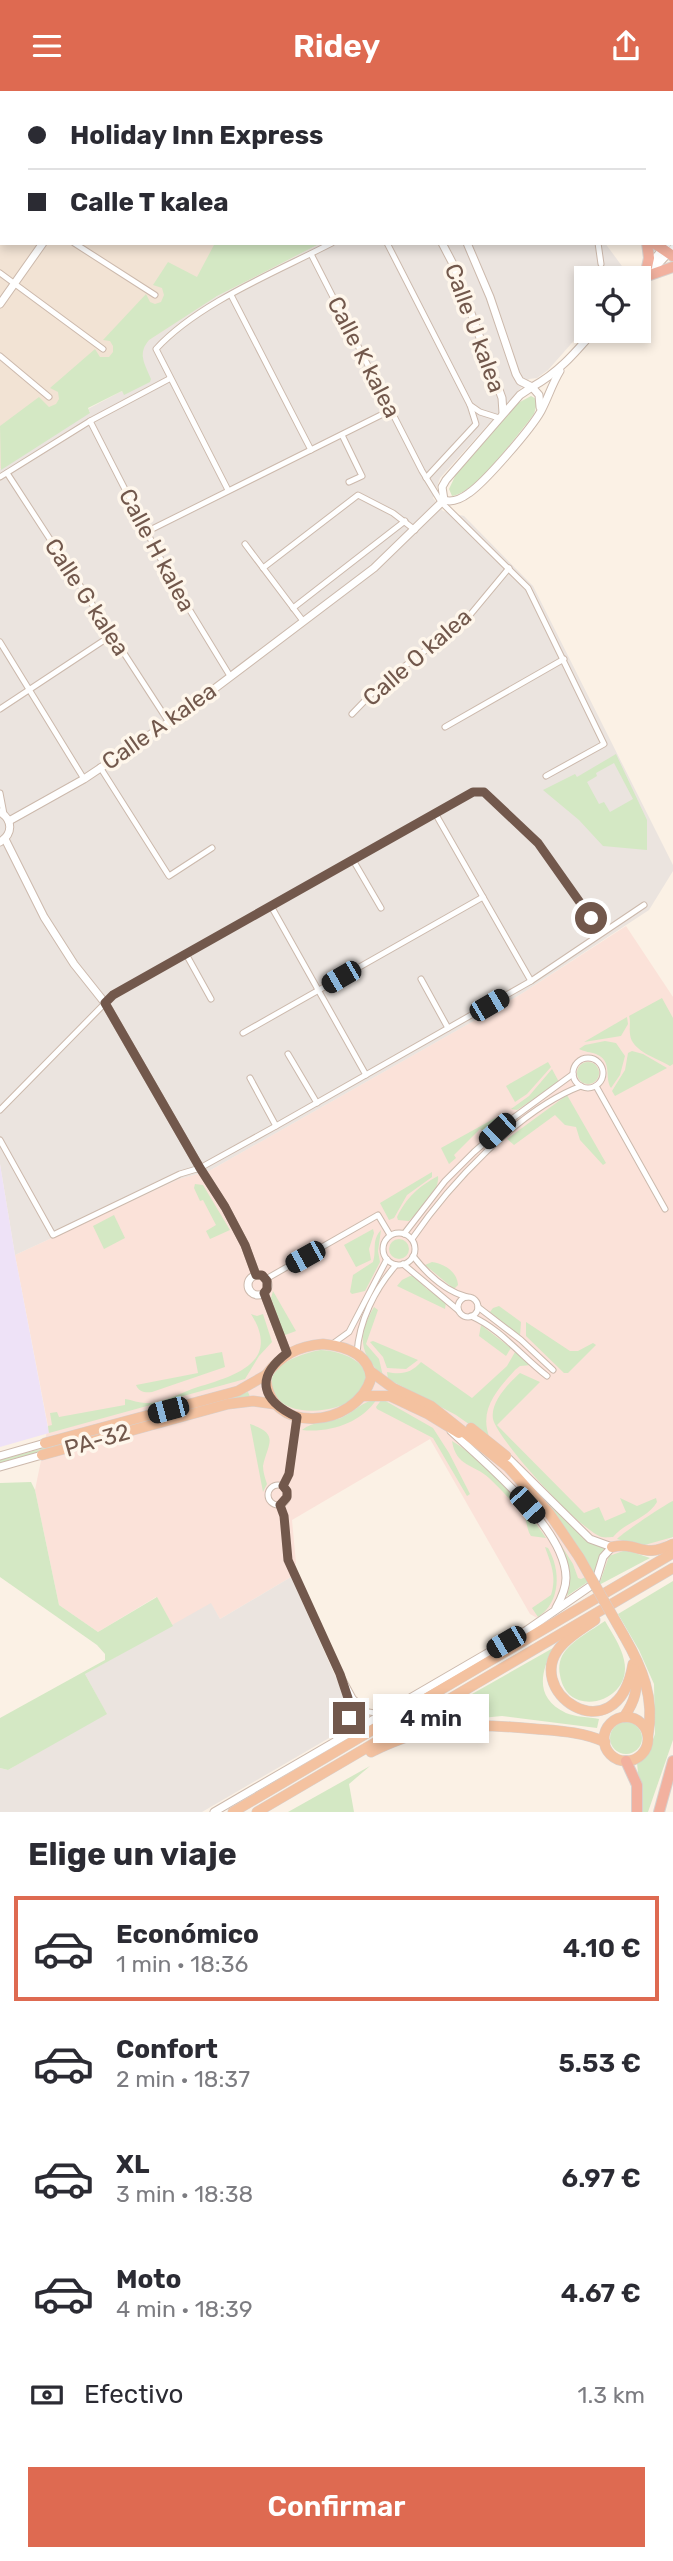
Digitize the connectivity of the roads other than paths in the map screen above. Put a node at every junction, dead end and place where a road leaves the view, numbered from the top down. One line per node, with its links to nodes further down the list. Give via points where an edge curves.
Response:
1 (42, 245): 17 (street)
2 (77, 245): 18 (street)
3 (328, 245): 10 (street)
4 (388, 245): 28 (street)
5 (443, 245): 31 (street, Calle U kalea, via 502,398)
6 (468, 245): 26 (street, Calle U kalea, via 516,374)
7 (598, 245): 11 (street)
8 (647, 245): 12 (highway)
9 (669, 247): 13 (street)
10 (312, 254): 19 (street); 29 (street, Calle K kalea)
11 (601, 264)
12 (646, 266)
13 (651, 266)
14 (673, 267): 15 (highway)
15 (651, 272)
16 (0, 273): 17 (street)
17 (16, 285): 20 (street); 22 (street)
18 (155, 295)
19 (231, 295): 25 (street, via 191,318 156,349); 34 (street)
20 (0, 304)
21 (583, 343): 24 (street)
22 (103, 349)
23 (0, 356): 27 (street)
24 (562, 367): 26 (street); 30 (street)
25 (169, 379): 32 (street); 39 (street)
26 (532, 387): 30 (street, Calle U kalea, via 540,395); 31 (street)
27 (50, 397)
28 (470, 405): 31 (street, via 480,412); 37 (street, via 476,425)
29 (391, 410): 33 (street); 37 (street, Calle K kalea)
30 (541, 411): 40 (street, via 480,484 457,500)
31 (501, 415): 40 (street, via 446,480)
32 (90, 421): 35 (street); 43 (street, Calle H kalea)
33 (342, 435): 34 (street); 38 (street, via 362,476)
34 (311, 450): 39 (street)
35 (7, 473): 36 (street); 49 (street, Calle G kalea)
36 (0, 477)
37 (426, 478): 40 (street, Calle K kalea)
38 (349, 482)
39 (228, 491): 43 (street)
40 (443, 501): 42 (street, Calle A kalea); 46 (street)
41 (405, 521): 42 (street); 45 (street, via 358,495); 47 (street)
42 (415, 530): 48 (street, Calle A kalea, via 374,568)
43 (146, 532): 52 (street, Calle H kalea)
44 (245, 544): 45 (street)
45 (263, 568): 47 (street)
46 (509, 568): 51 (street, via 528,588); 55 (street, Calle O kalea, via 465,621 382,683)
47 (293, 608): 48 (street)
48 (303, 621): 52 (street, Calle A kalea)
49 (112, 635): 53 (street); 56 (street, Calle G kalea)
50 (0, 642): 53 (street)
51 (564, 659): 57 (street); 59 (street, via 604,744)
52 (230, 677): 56 (street, Calle A kalea)
53 (29, 690): 54 (street); 60 (street)
54 (0, 709)
55 (352, 715)
56 (168, 721): 58 (street, Calle A kalea)
57 (445, 727)
58 (100, 767): 60 (street, Calle A kalea); 66 (street, via 169,876)
59 (546, 776)
60 (84, 779): 64 (street, Calle A kalea)
61 (0, 793): 62 (street)
62 (2, 813): 64 (street)
63 (435, 813): 67 (street); 68 (street); 72 (street, via 473,792 484,792 538,843)
64 (9, 821): 65 (street, via 10,831)
65 (3, 840): 78 (street, via 44,917)
66 (212, 848)
67 (353, 860): 70 (street); 71 (street)
68 (483, 897): 75 (street); 76 (street)
69 (644, 905): 72 (street)
70 (271, 906): 73 (street); 76 (street)
71 (381, 908)
72 (601, 933): 75 (street)
73 (186, 954): 77 (street); 78 (street)
74 (421, 979): 79 (street)
75 (531, 981): 79 (street)
76 (318, 990): 80 (street); 83 (street)
77 (212, 999)
78 (105, 1003): 88 (street); 91 (street)
79 (448, 1028): 83 (street)
80 (243, 1033)
81 (288, 1054): 87 (street)
82 (573, 1074): 85 (street); 86 (street, via 580,1061 597,1061 603,1075); 93 (street, via 474,1152)
83 (366, 1075): 87 (street)
84 (250, 1078): 89 (street)
85 (581, 1086): 86 (street); 95 (street, via 542,1107 503,1138 450,1189)
86 (596, 1086): 92 (street)
87 (317, 1103): 89 (street)
88 (0, 1110)
89 (276, 1126): 91 (street)
90 (0, 1140): 91 (street, via 53,1235)
91 (200, 1168): 100 (street, via 245,1245)
92 (665, 1209)
93 (404, 1234): 94 (street); 95 (street)
94 (390, 1235): 97 (street, via 383,1249); 101 (street, via 378,1215)
95 (412, 1239): 96 (street)
96 (413, 1256): 98 (street); 103 (street, via 435,1280)
97 (387, 1259): 99 (street); 107 (street, via 349,1332)
98 (403, 1264): 99 (street); 105 (street)
99 (396, 1265): 109 (street, via 367,1311)
100 (256, 1275): 101 (street); 102 (street, via 250,1278 248,1288 253,1294)
101 (266, 1279): 102 (street)
102 (264, 1293): 108 (street)
103 (467, 1297): 104 (street); 105 (street)
104 (478, 1307): 106 (street); 110 (street)
105 (458, 1310): 106 (street)
106 (471, 1316): 113 (street, via 516,1347)
107 (331, 1345): 108 (highway); 109 (highway)
108 (287, 1353): 112 (highway)
109 (357, 1353): 111 (highway)
110 (553, 1370)
111 (370, 1371): 114 (highway); 116 (highway)
112 (266, 1375): 115 (highway, via 266,1389); 119 (highway, PA-32, via 238,1391)
113 (547, 1376)
114 (363, 1396): 117 (highway, via 335,1414); 118 (highway, via 390,1396)
115 (274, 1404): 117 (highway, PA-32); 120 (highway, PA-32 / PA-32, via 228,1404)
116 (431, 1406): 122 (highway, via 451,1415); 129 (highway, via 508,1467 550,1513)
117 (297, 1417): 124 (street)
118 (443, 1424): 129 (highway, via 482,1450 525,1491); 131 (street, via 515,1492 555,1542 566,1578)
119 (45, 1443): 121 (street)
120 (42, 1455): 123 (street)
121 (0, 1456)
122 (506, 1456): 127 (street, via 590,1539)
123 (0, 1467)
124 (283, 1486): 125 (street, via 287,1497); 125 (street, via 273,1486 268,1493 271,1502)
125 (280, 1505): 134 (street, via 288,1560)
126 (673, 1544): 127 (highway, via 650,1552 628,1545)
127 (612, 1547): 131 (street, via 603,1557 595,1583)
128 (673, 1553): 146 (highway)
129 (577, 1559): 132 (highway, bridge)
130 (673, 1569): 133 (highway, via 563,1643 553,1664 554,1683 571,1705 603,1709 615,1704 628,1688); 144 (highway)
131 (554, 1611): 136 (street)
132 (622, 1637): 133 (highway); 139 (highway, via 639,1662 649,1692)
133 (633, 1664): 137 (highway, via 637,1689)
134 (340, 1674): 135 (street); 138 (street)
135 (366, 1710): 136 (street); 138 (street)
136 (382, 1714): 140 (street)
137 (624, 1717): 139 (highway, via 640,1721); 141 (highway, via 607,1728)
138 (349, 1718): 140 (street)
139 (648, 1736): 142 (highway, via 645,1750)
140 (335, 1742): 145 (street)
141 (605, 1742): 142 (highway, via 615,1757); 144 (highway, via 571,1732 453,1726 407,1737)
142 (626, 1761): 148 (highway, via 637,1785)
143 (673, 1761): 149 (highway)
144 (332, 1768): 147 (highway)
145 (214, 1812)
146 (233, 1812)
147 (257, 1812)
148 (637, 1812)
149 (659, 1812)

